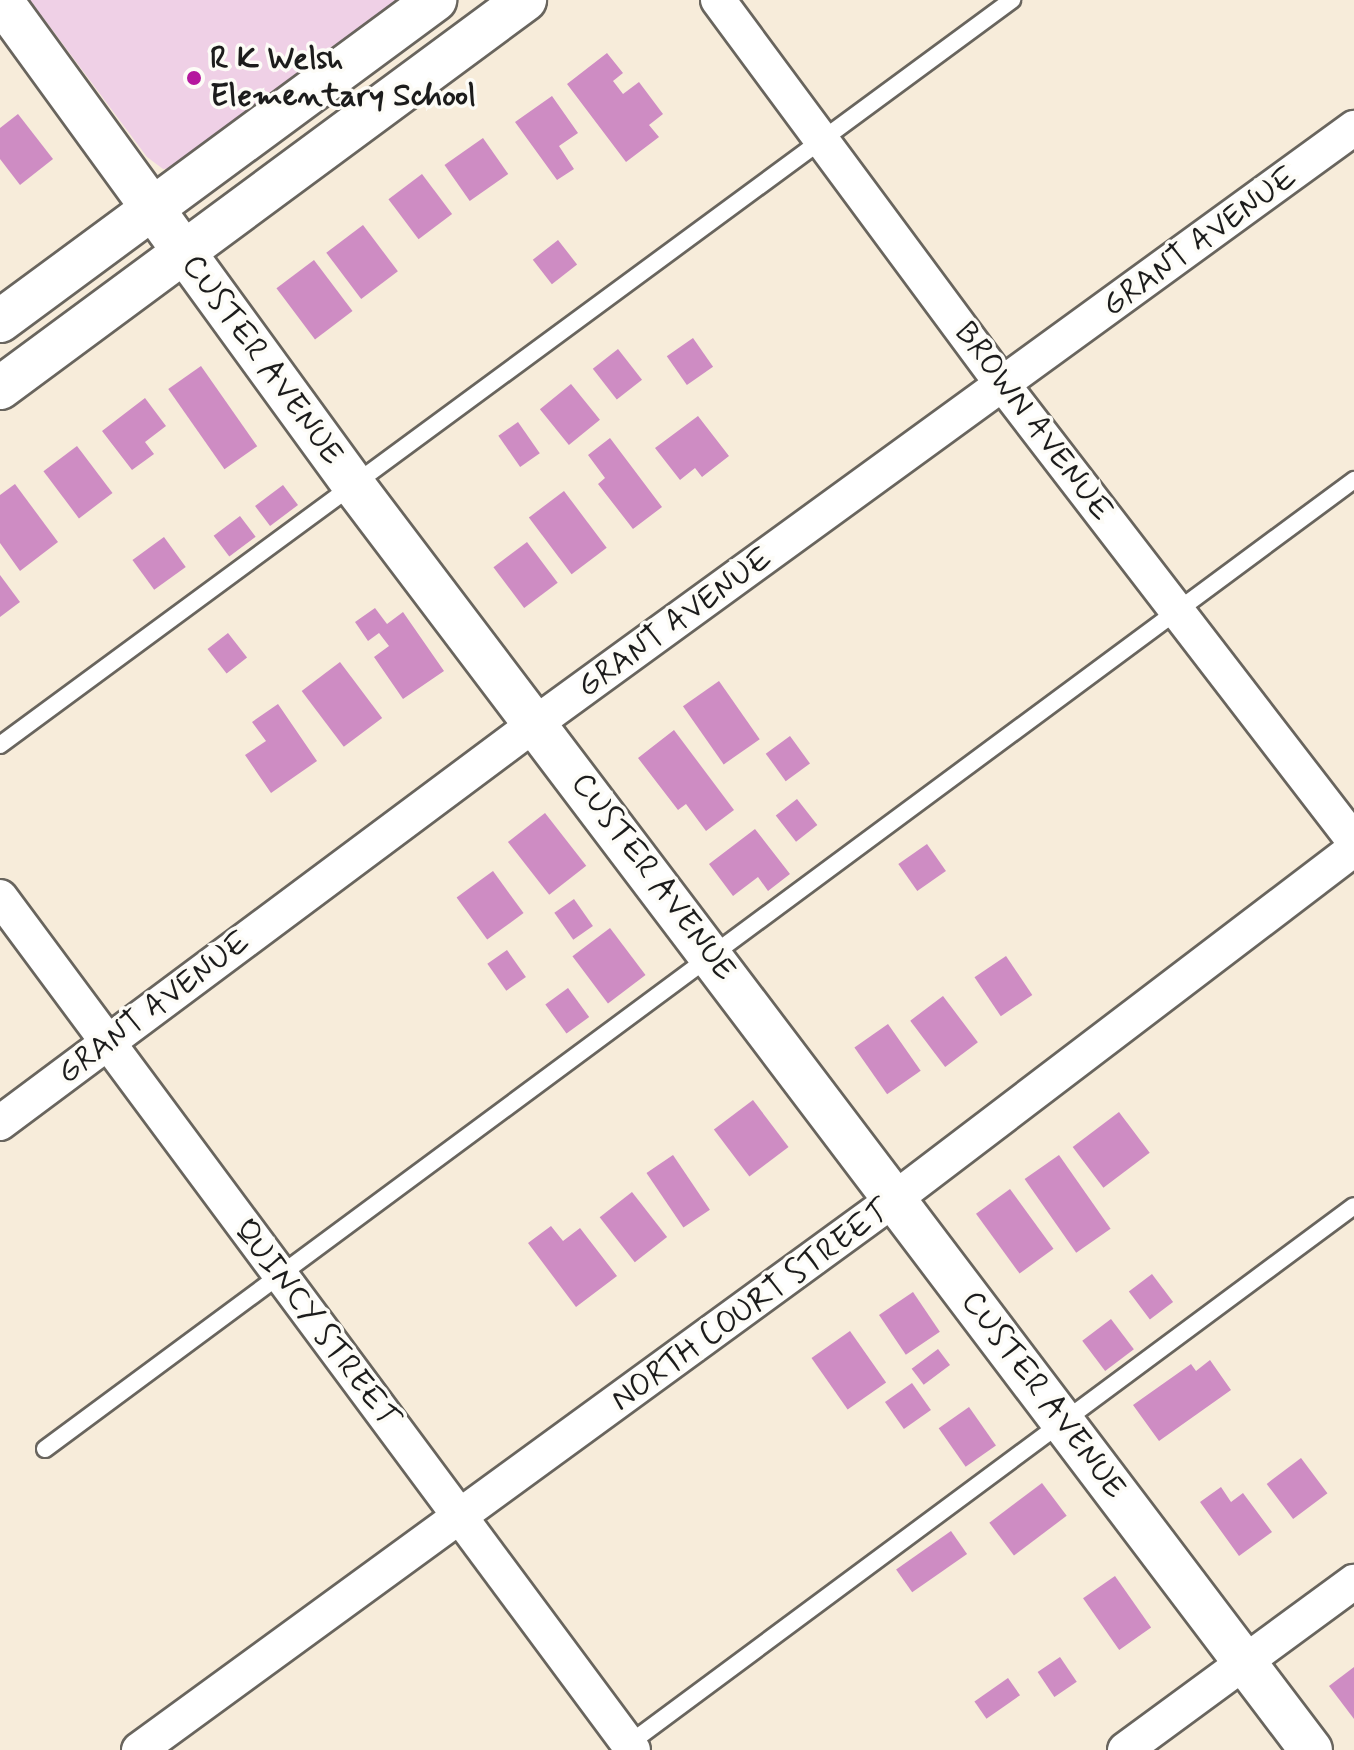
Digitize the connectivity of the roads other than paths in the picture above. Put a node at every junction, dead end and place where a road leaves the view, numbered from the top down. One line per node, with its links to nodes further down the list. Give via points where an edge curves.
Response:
1 (1, 0): 8 (street, CUSTER AVENUE)
2 (435, 0): 8 (street)
3 (525, 0): 9 (street)
4 (718, 0): 7 (street, BROWN AVENUE)
5 (1012, 0): 7 (lane)
6 (1354, 128): 11 (street, GRANT AVENUE)
7 (822, 139): 11 (street, BROWN AVENUE); 14 (lane)
8 (154, 207): 9 (street, CUSTER AVENUE); 10 (street)
9 (184, 254): 12 (street); 14 (street, CUSTER AVENUE)
10 (0, 321)
11 (1004, 386): 15 (street, BROWN AVENUE); 16 (street, GRANT AVENUE)
12 (0, 388)
13 (1354, 480): 15 (lane)
14 (352, 483): 16 (street, CUSTER AVENUE); 17 (lane)
15 (1177, 610): 18 (street, BROWN AVENUE); 21 (lane)
16 (536, 723): 21 (street, CUSTER AVENUE); 22 (street, GRANT AVENUE)
17 (0, 745)
18 (1354, 841)
19 (1354, 849): 24 (street, NORTH COURT STREET)
20 (0, 897): 22 (street, QUINCY STREET)
21 (712, 954): 24 (street, CUSTER AVENUE); 26 (lane)
22 (107, 1045): 23 (street, GRANT AVENUE); 26 (street, QUINCY STREET)
23 (0, 1123)
24 (897, 1197): 27 (street, CUSTER AVENUE); 29 (street, NORTH COURT STREET)
25 (1354, 1206): 27 (lane)
26 (279, 1275): 28 (lane); 29 (street, QUINCY STREET)
27 (1061, 1421): 31 (street, CUSTER AVENUE); 32 (lane)
28 (45, 1449)
29 (461, 1519): 32 (street, QUINCY STREET); 33 (street, NORTH COURT STREET)
30 (1354, 1582): 31 (street)
31 (1244, 1662): 34 (street); 35 (street, CUSTER AVENUE)
32 (628, 1748)
33 (139, 1750)
34 (1125, 1750)
35 (1311, 1750)

